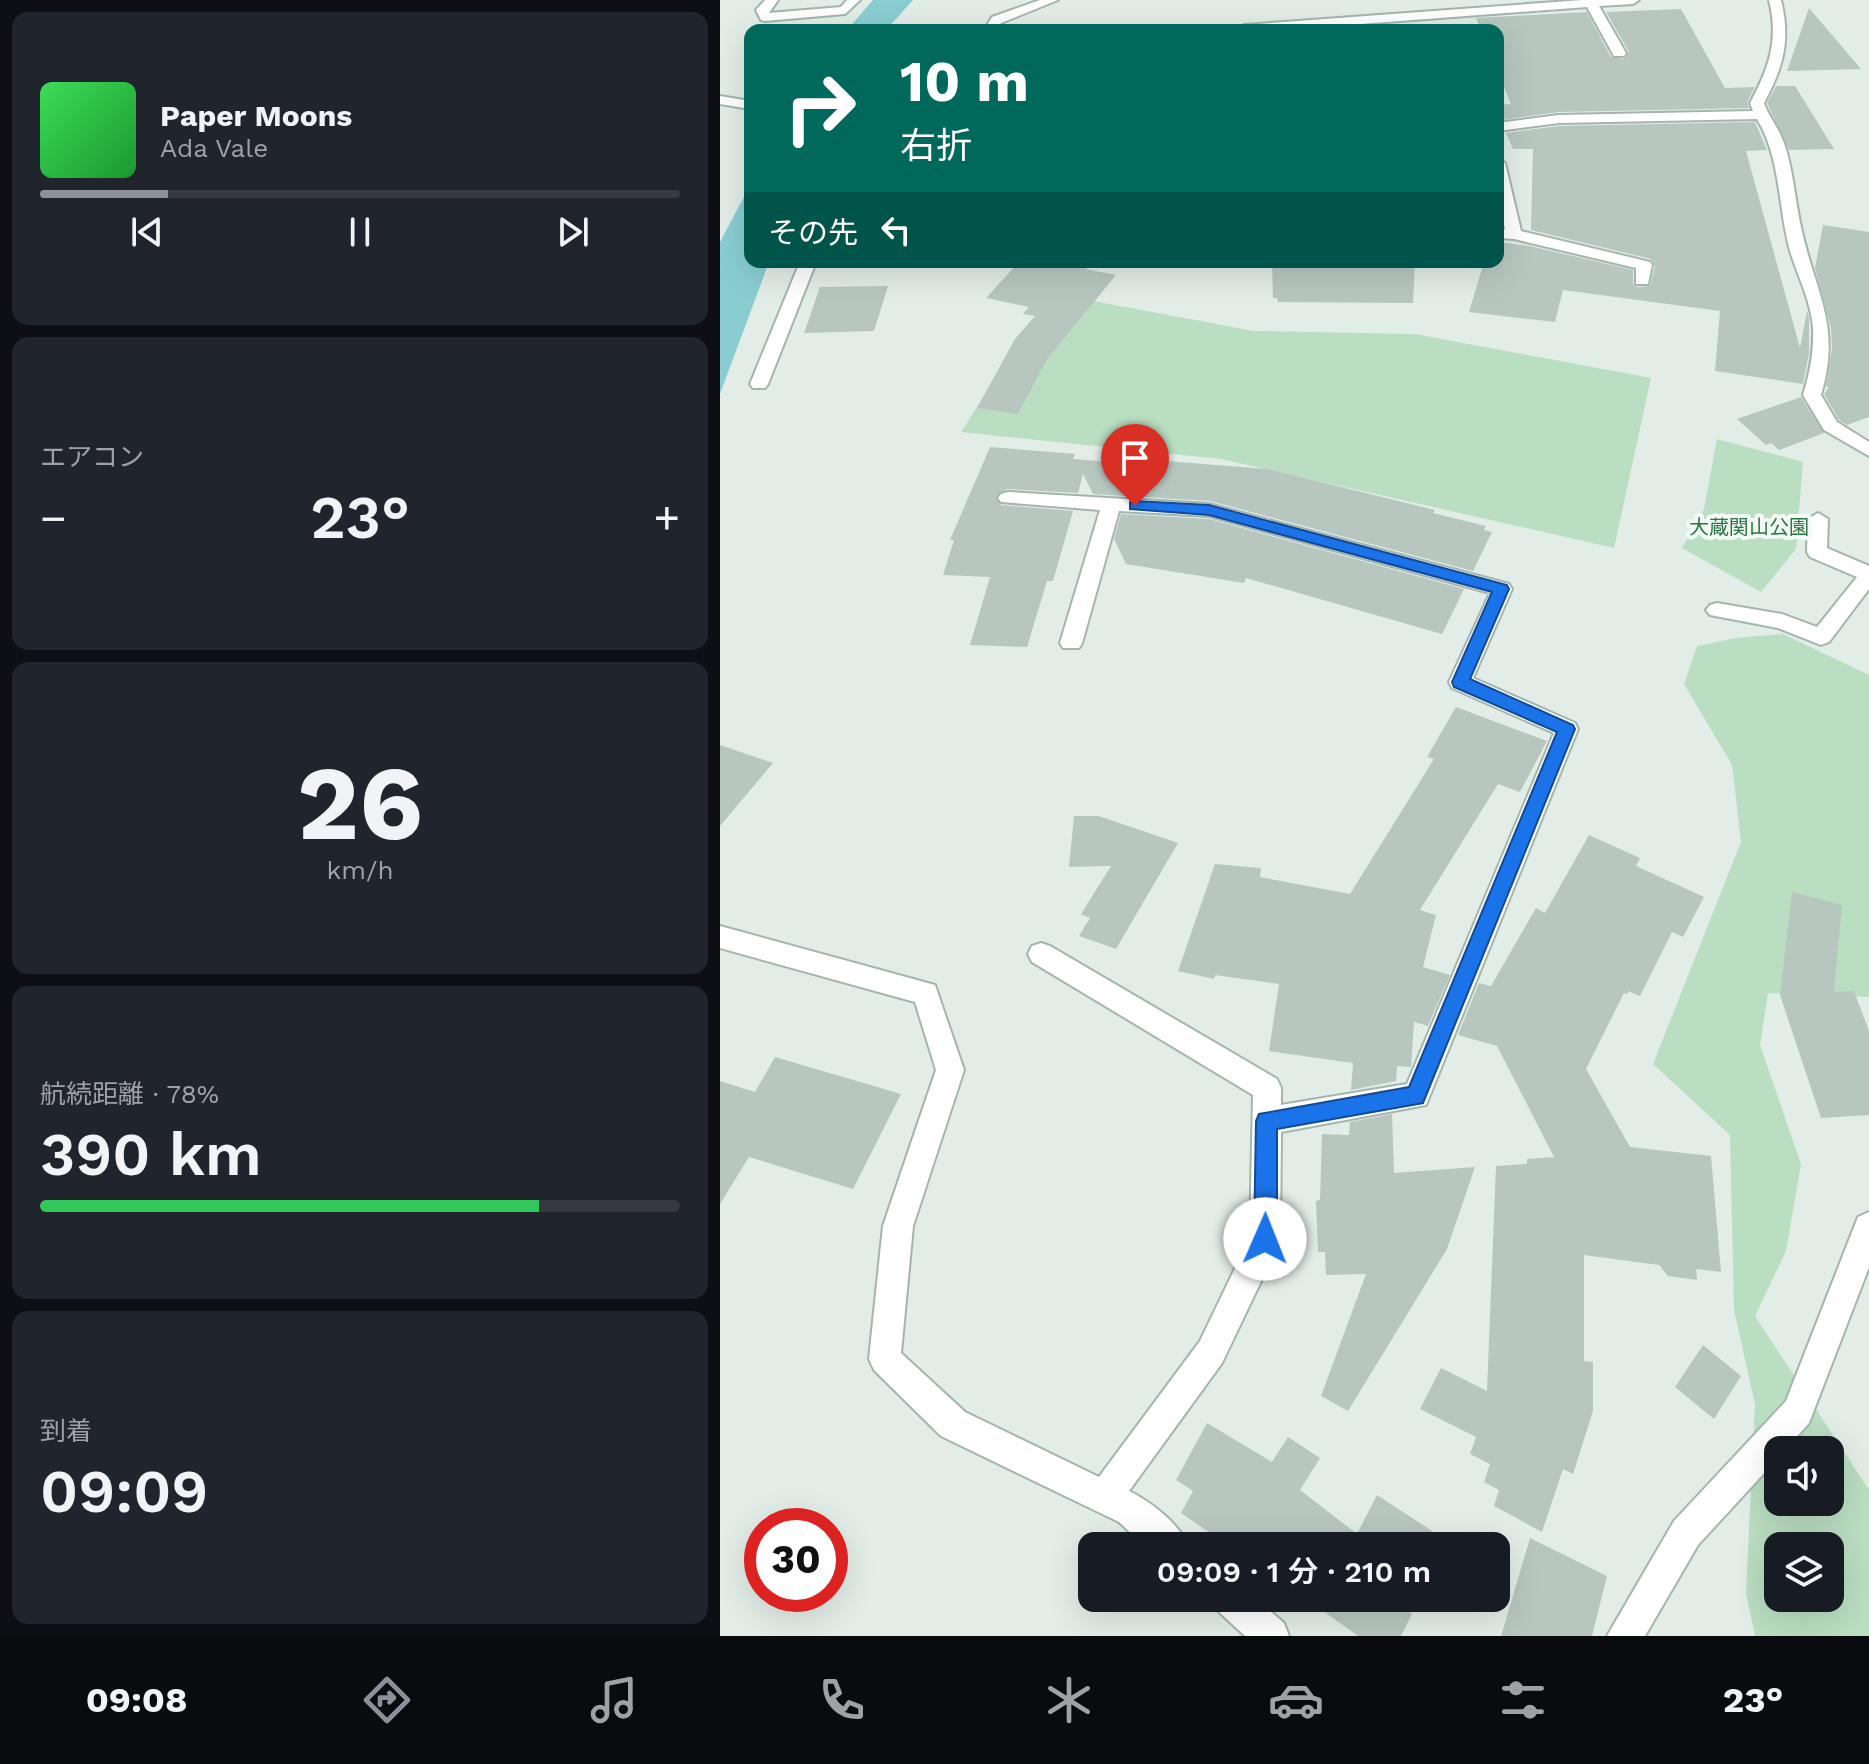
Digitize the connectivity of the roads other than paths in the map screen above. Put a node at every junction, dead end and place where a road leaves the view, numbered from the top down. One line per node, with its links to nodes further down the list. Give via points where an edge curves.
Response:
1 (772, 0): 2 (street, via 762,10 765,17 845,10)
2 (854, 0)
3 (1052, 0): 8 (street)
4 (1400, 0): 9 (street)
5 (1633, 0): 7 (street)
6 (1775, 0): 13 (street, via 1783,27 1775,70 1757,103)
7 (1590, 2): 9 (street); 10 (street)
8 (994, 24)
9 (1382, 24)
10 (1619, 53)
11 (720, 100): 12 (street)
12 (744, 104)
13 (1761, 115): 14 (street, via 1559,119); 19 (street, via 1775,137 1798,250 1821,326 1821,366 1812,395 1830,426)
14 (1504, 126)
15 (1506, 234): 17 (street, via 1644,265)
16 (806, 268): 18 (street)
17 (1642, 281)
18 (759, 384)
19 (1869, 450)
20 (1008, 498): 21 (street)
21 (1111, 504): 25 (street); 28 (street, via 1209,510 1502,589 1460,682 1567,729 1416,1096)
22 (1818, 519): 23 (street, via 1817,552)
23 (1869, 575): 24 (street, via 1821,637 1782,621)
24 (1717, 610)
25 (1071, 643)
26 (720, 937): 30 (street, via 926,993 950,1070 898,1226 885,1359 953,1424)
27 (1041, 954): 28 (street, via 1267,1088)
28 (1267, 1121): 30 (street, via 1265,1239 1211,1352)
29 (1869, 1227): 34 (street, via 1798,1412 1686,1533)
30 (1105, 1496): 31 (street)
31 (1155, 1532)
32 (1244, 1612): 33 (street)
33 (1271, 1636)
34 (1625, 1636)

